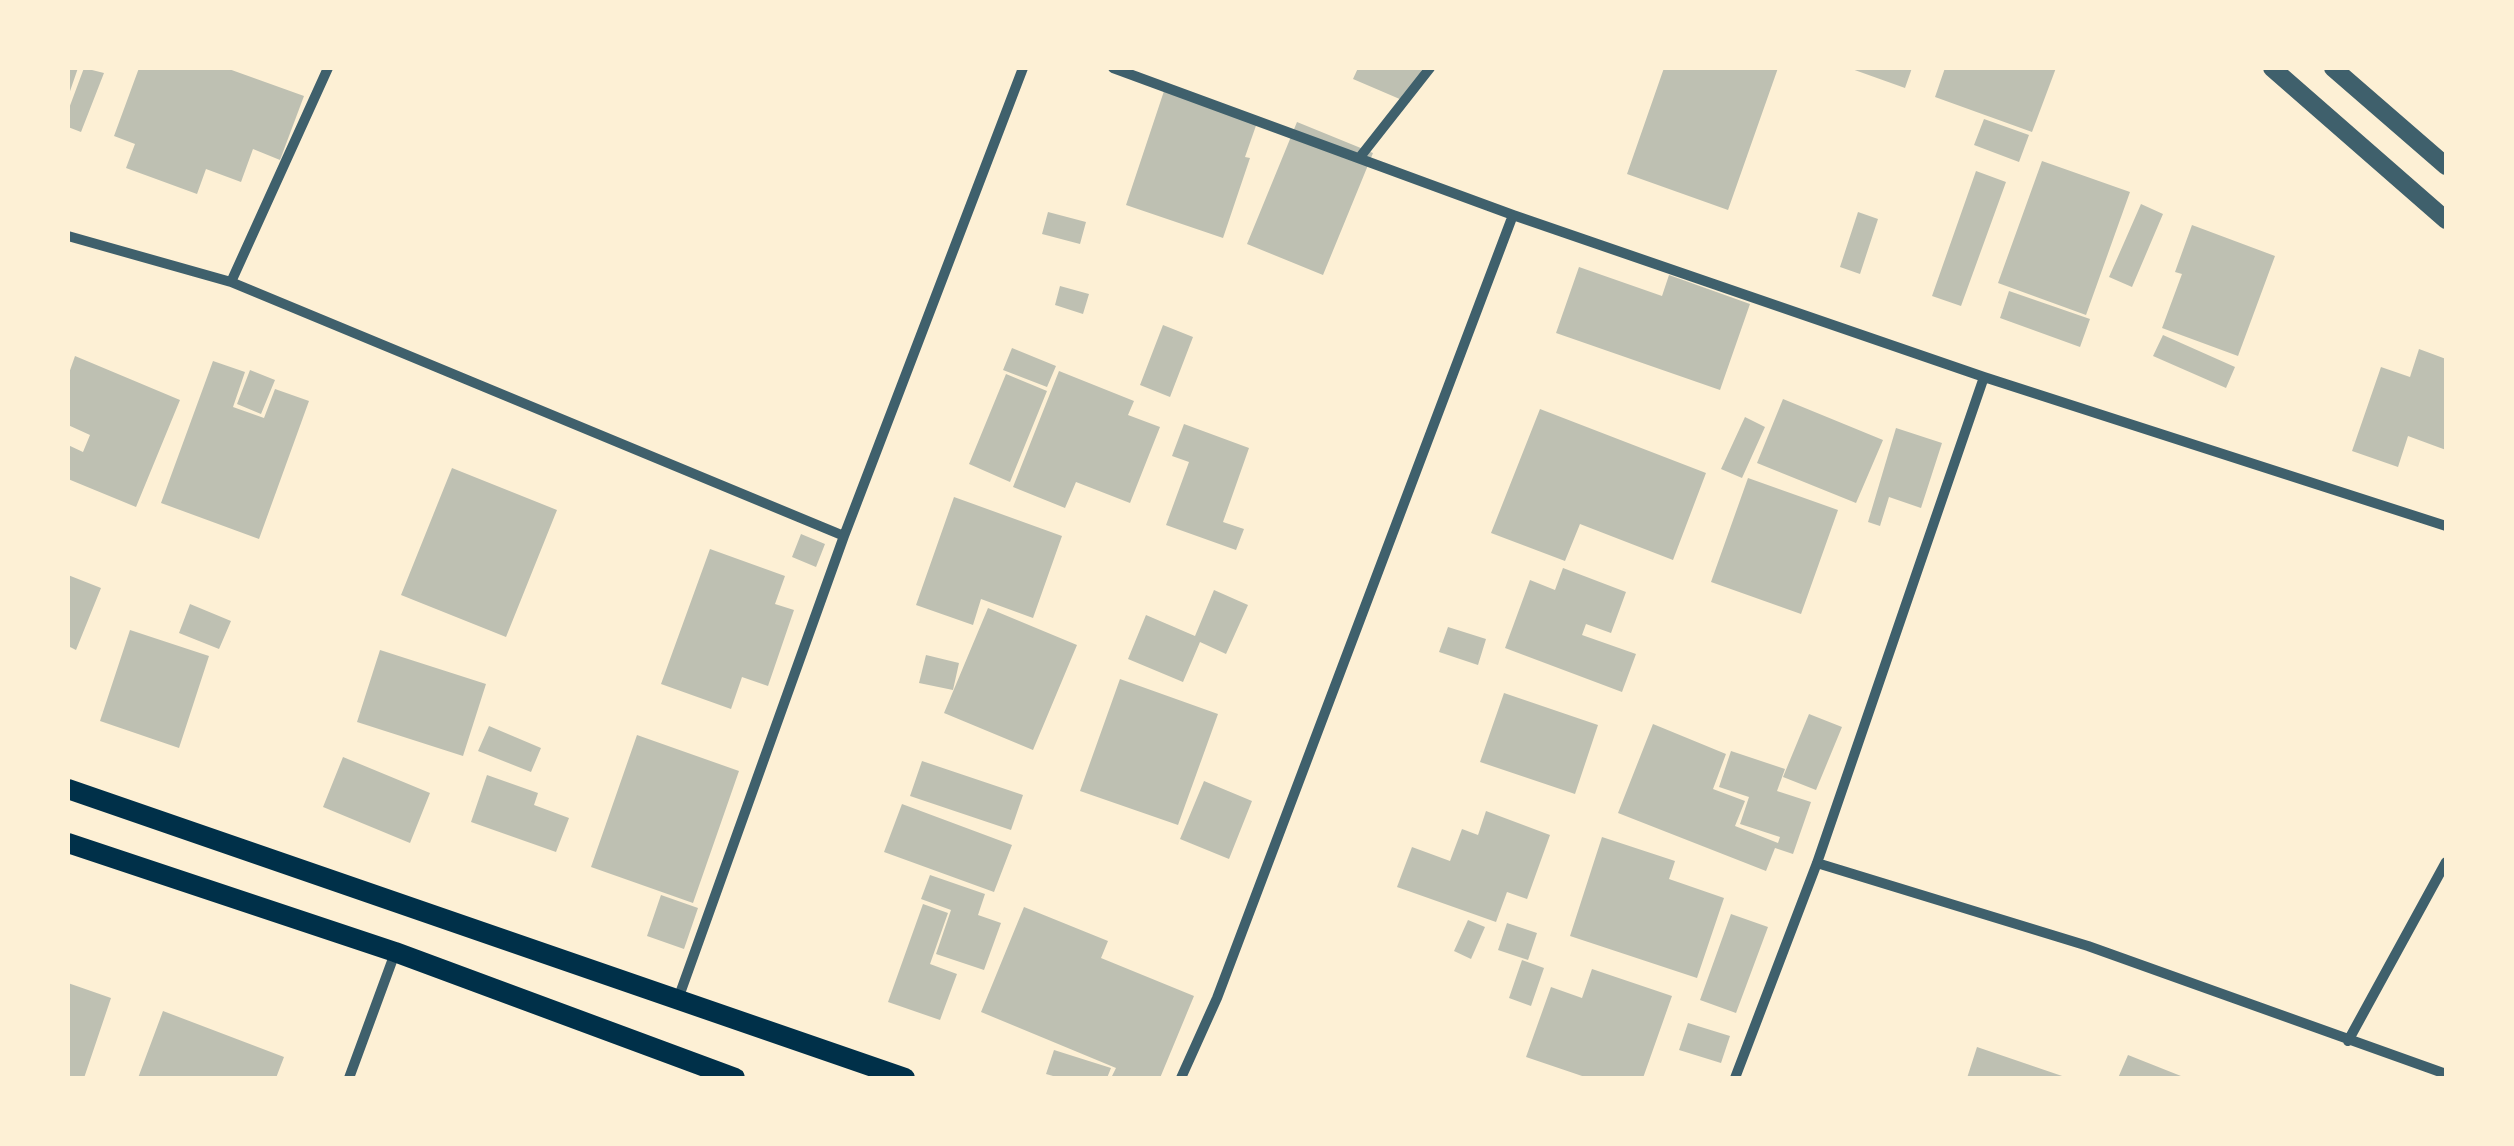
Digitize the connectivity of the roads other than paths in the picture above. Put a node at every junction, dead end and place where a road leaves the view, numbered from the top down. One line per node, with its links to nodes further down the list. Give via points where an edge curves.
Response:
1 (328, 68): 12 (street)
2 (1023, 68): 15 (street)
3 (1113, 68): 7 (street)
4 (1430, 68): 7 (street)
5 (2272, 68): 10 (street)
6 (2333, 68): 8 (street)
7 (1360, 156): 9 (street)
8 (2446, 166)
9 (1513, 215): 13 (street); 27 (street)
10 (2446, 220)
11 (68, 236): 12 (street)
12 (232, 282): 15 (street)
13 (1984, 377): 14 (street); 19 (street)
14 (2446, 526)
15 (844, 536): 21 (street)
16 (68, 789): 21 (main road)
17 (68, 843): 20 (main road)
18 (2446, 862): 22 (street)
19 (1817, 863): 22 (street, via 2088,946); 28 (street)
20 (395, 952): 24 (street); 25 (main road)
21 (677, 1001): 26 (main road)
22 (2348, 1041): 23 (street)
23 (2446, 1074)
24 (349, 1078)
25 (735, 1078)
26 (904, 1078)
27 (1181, 1078)
28 (1735, 1078)

